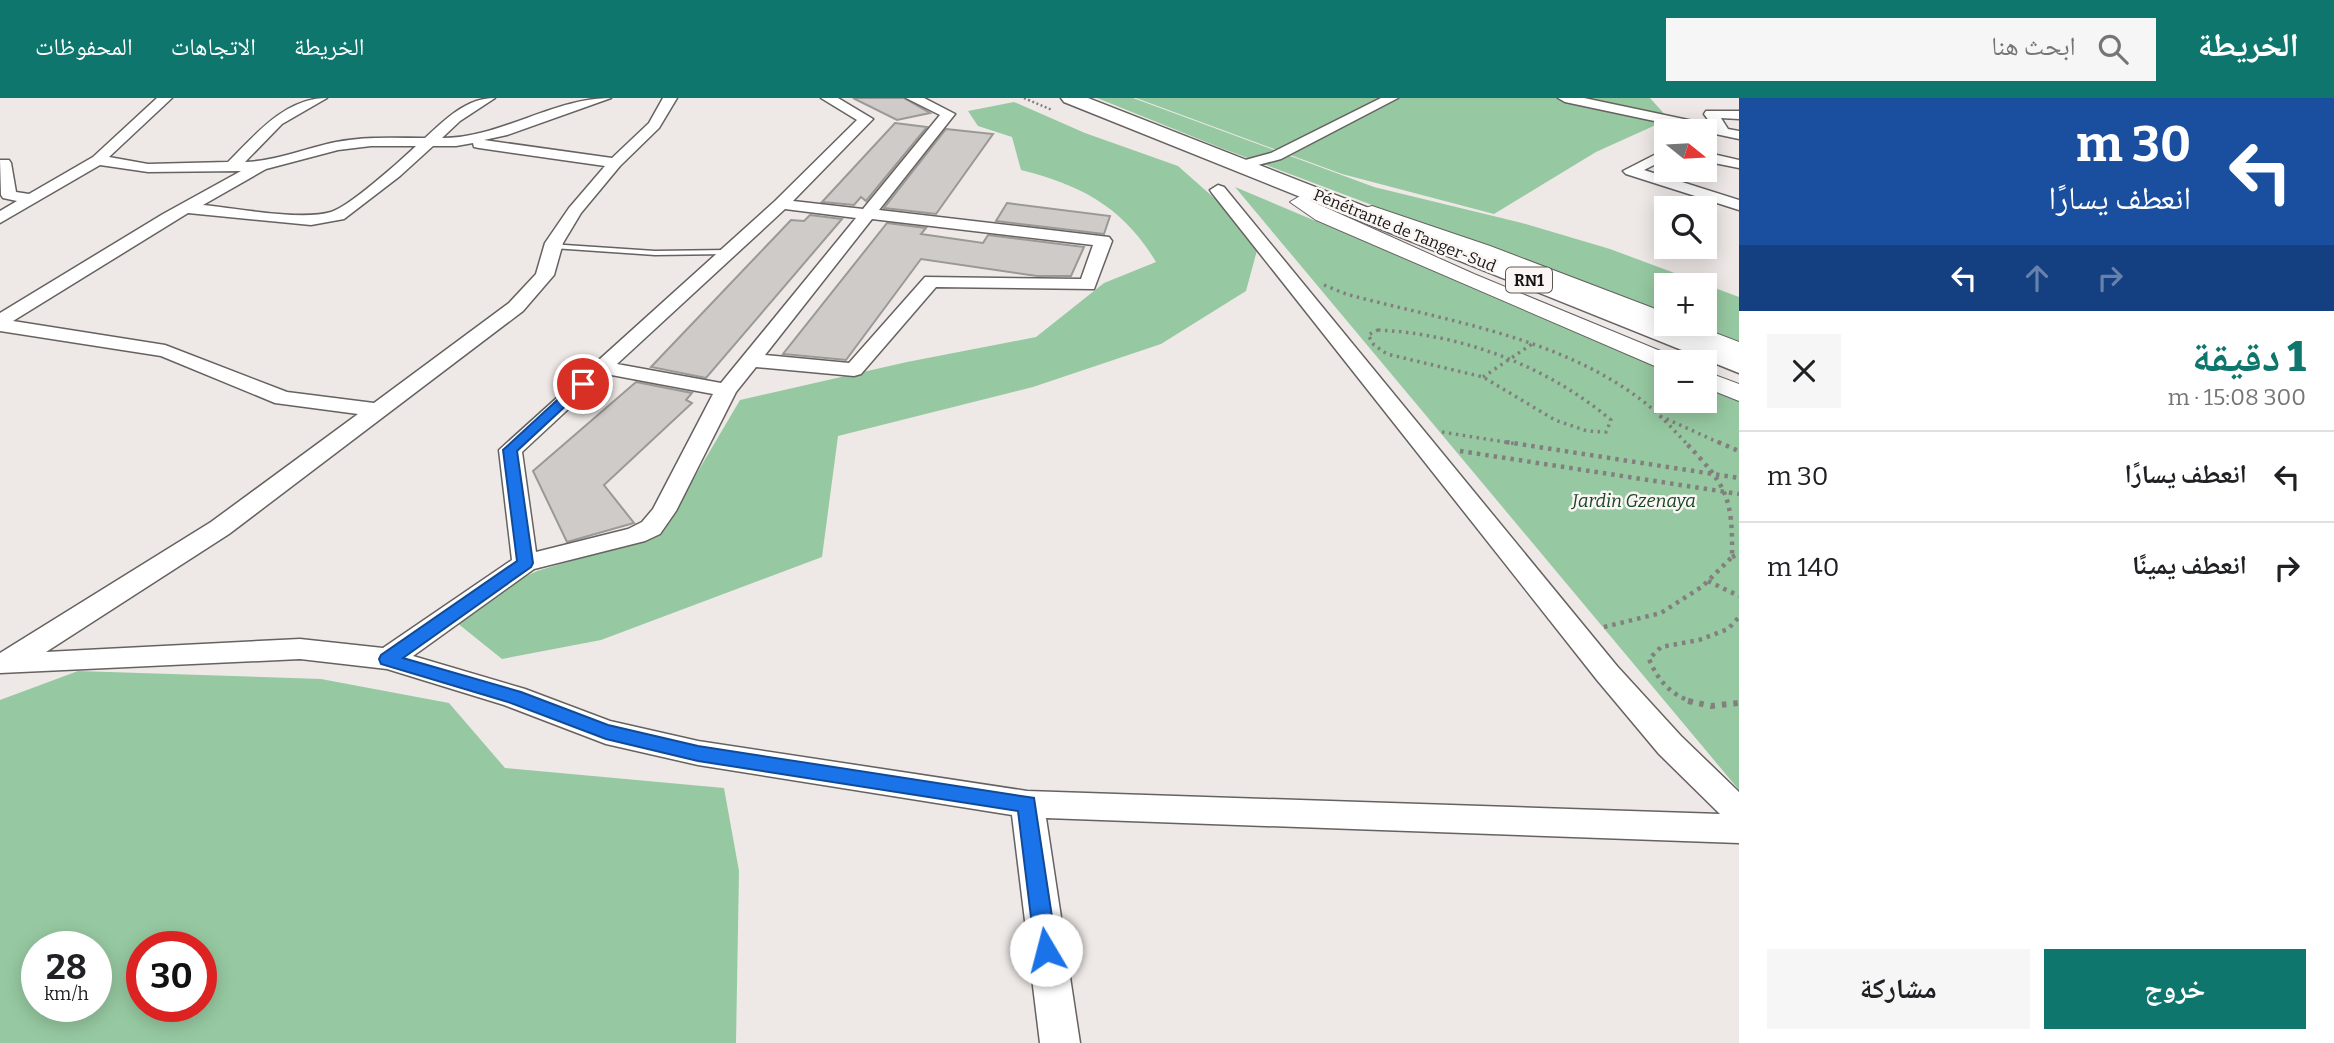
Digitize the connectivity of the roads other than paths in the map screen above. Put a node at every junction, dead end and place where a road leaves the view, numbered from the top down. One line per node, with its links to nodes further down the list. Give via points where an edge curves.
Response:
1 (165, 98): 21 (street)
2 (320, 98): 26 (street, via 277,121)
3 (488, 98): 17 (street)
4 (604, 98): 18 (street)
5 (670, 98): 23 (street, via 654,125)
6 (828, 98): 33 (street, via 866,118)
7 (913, 98): 36 (street, via 948,114)
8 (1049, 98): 32 (highway, Pénétrante de Tanger-Sud / RN1)
9 (1071, 98): 25 (highway, Pénétrante de Tanger-Sud / RN1)
10 (1391, 98): 25 (street, via 1276,156)
11 (1564, 98): 13 (street)
12 (1739, 115): 15 (street, via 1710,115)
13 (1662, 119)
14 (1717, 131): 15 (street)
15 (1724, 132): 16 (street)
16 (1739, 135)
17 (428, 142): 18 (street); 27 (street, via 338,146); 35 (street, via 395,173 331,218)
18 (456, 142): 23 (street)
19 (1654, 159): 28 (street, via 1631,171)
20 (1717, 159): 24 (street)
21 (98, 160): 26 (street, via 148,168); 31 (street)
22 (4, 163): 31 (street, via 9,195)
23 (615, 163): 38 (street)
24 (1739, 164)
25 (1243, 165): 32 (highway, Pénétrante de Tanger-Sud / RN1)
26 (232, 166): 27 (street)
27 (261, 166): 35 (street)
28 (1654, 178)
29 (1666, 182): 34 (street)
30 (1218, 190): 59 (street, via 1607,673 1649,722)
31 (28, 199): 37 (street)
32 (1310, 199): 40 (street, via 1483,250); 43 (highway, Pénétrante de Tanger-Sud / RN1); 45 (street, via 1323,216); 47 (highway, Pénétrante de Tanger-Sud / RN1)
33 (781, 204): 36 (street); 39 (street)
34 (1739, 205)
35 (185, 208): 41 (street)
36 (870, 215): 46 (street); 46 (street, via 1103,241 1088,285 931,281 854,370)
37 (0, 218)
38 (553, 246): 39 (lane, via 655,253); 54 (street, via 545,275 516,307)
39 (728, 252): 48 (street)
40 (1654, 316)
41 (0, 323): 54 (street, via 165,351 283,398)
42 (1703, 336): 44 (street)
43 (1670, 350)
44 (1739, 350)
45 (1654, 357)
46 (751, 360): 52 (street)
47 (1739, 364)
48 (601, 367): 52 (street); 55 (street, via 510,450)
49 (1717, 370): 50 (highway)
50 (1739, 379)
51 (1717, 384): 53 (street)
52 (726, 390): 55 (street, via 664,511 651,527 636,536)
53 (1739, 393)
54 (378, 410): 57 (street, via 220,528)
55 (525, 563): 56 (street)
56 (388, 659): 57 (street, via 300,649); 58 (street, via 514,697 606,732 698,753)
57 (2, 665)
58 (1027, 804): 60 (street); 61 (street)
59 (1739, 811)
60 (1739, 829)
61 (1060, 1043)

